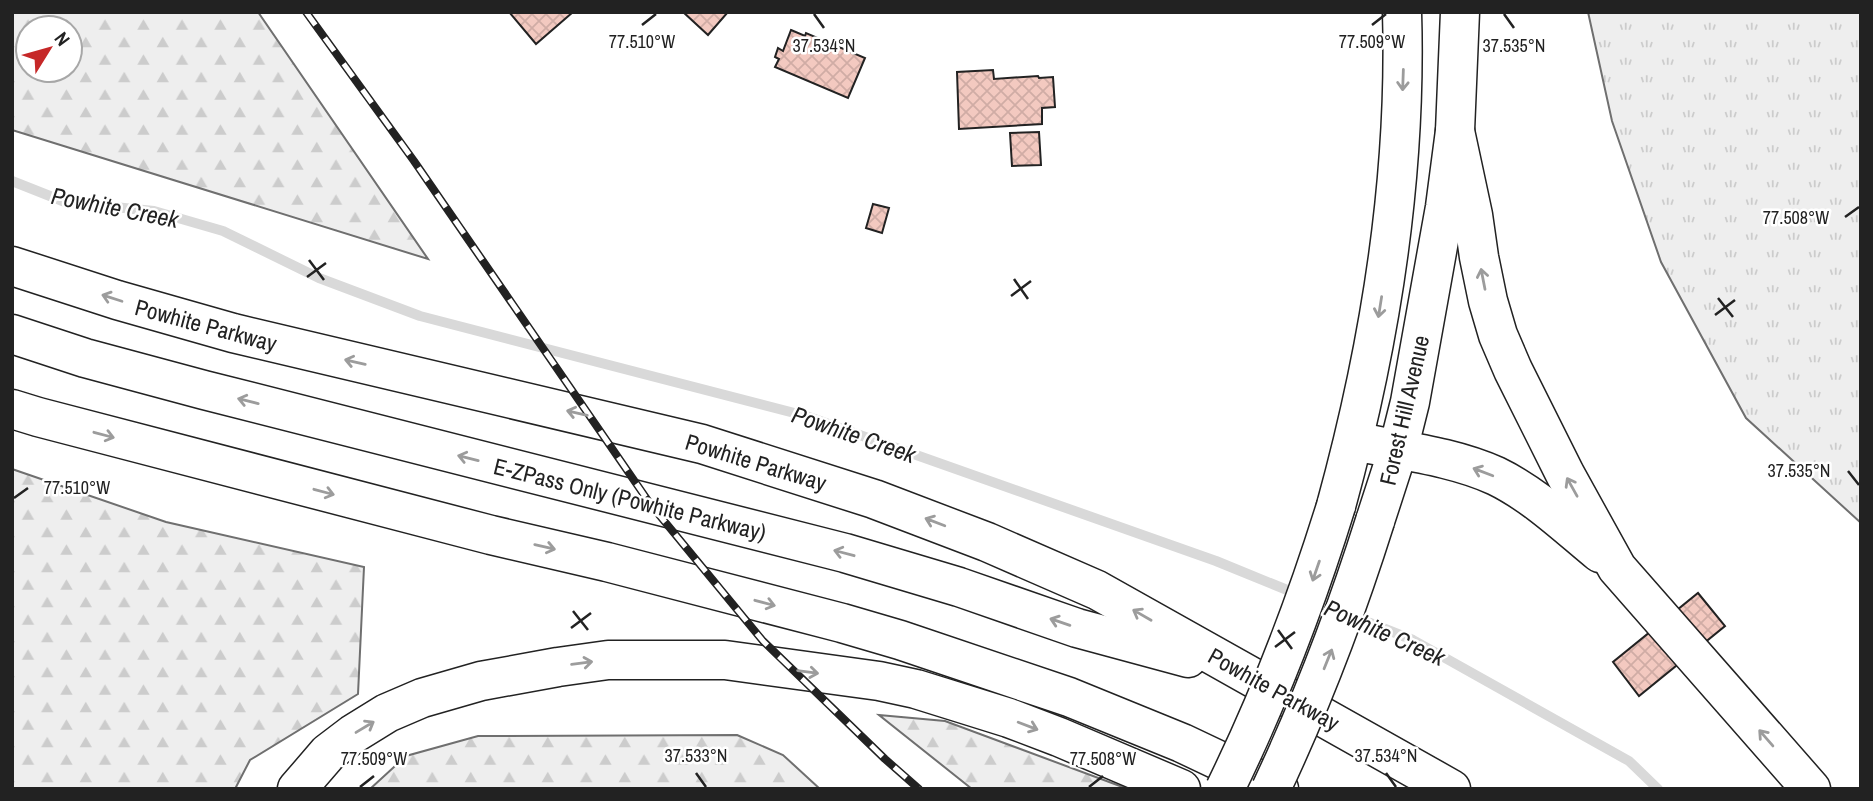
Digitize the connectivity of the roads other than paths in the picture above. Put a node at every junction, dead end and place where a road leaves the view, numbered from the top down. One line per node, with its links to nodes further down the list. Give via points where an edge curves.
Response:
1 (1402, 12): 7 (main road, Forest Hill Avenue, one-way to 7, via 1401,128 1388,261)
2 (1460, 12): 3 (main road, Forest Hill Avenue)
3 (1455, 131): 8 (main road, Forest Hill Avenue, via 1443,219); 9 (main road, one-way to 3, via 1565,474 1498,335)
4 (12, 266): 10 (main road, Powhite Parkway, one-way to 4, via 1097,590 1043,565 818,480 643,429 233,333)
5 (12, 334): 10 (main road, E-ZPass Only (Powhite Parkway), one-way to 5, via 1077,628 845,553 204,390)
6 (12, 409): 15 (main road, one-way to 15, via 888,637 1069,697)
7 (1354, 441): 8 (main road); 13 (main road, Forest Hill Avenue, one-way to 13, bridge, via 1295,630)
8 (1398, 450): 9 (main road, one-way to 8, via 1537,501 1498,477); 14 (main road, Forest Hill Avenue, one-way to 8, bridge, via 1330,654)
9 (1617, 568): 17 (main road, one-way to 9)
10 (1244, 673): 16 (main road, Powhite Parkway)
11 (297, 789): 12 (main road, one-way to 12, via 328,753 353,734 422,698 481,681 608,660 725,660 916,689 1022,723)
12 (1181, 789)
13 (1226, 789)
14 (1271, 789)
15 (1279, 789)
16 (1451, 789)
17 (1811, 789)

